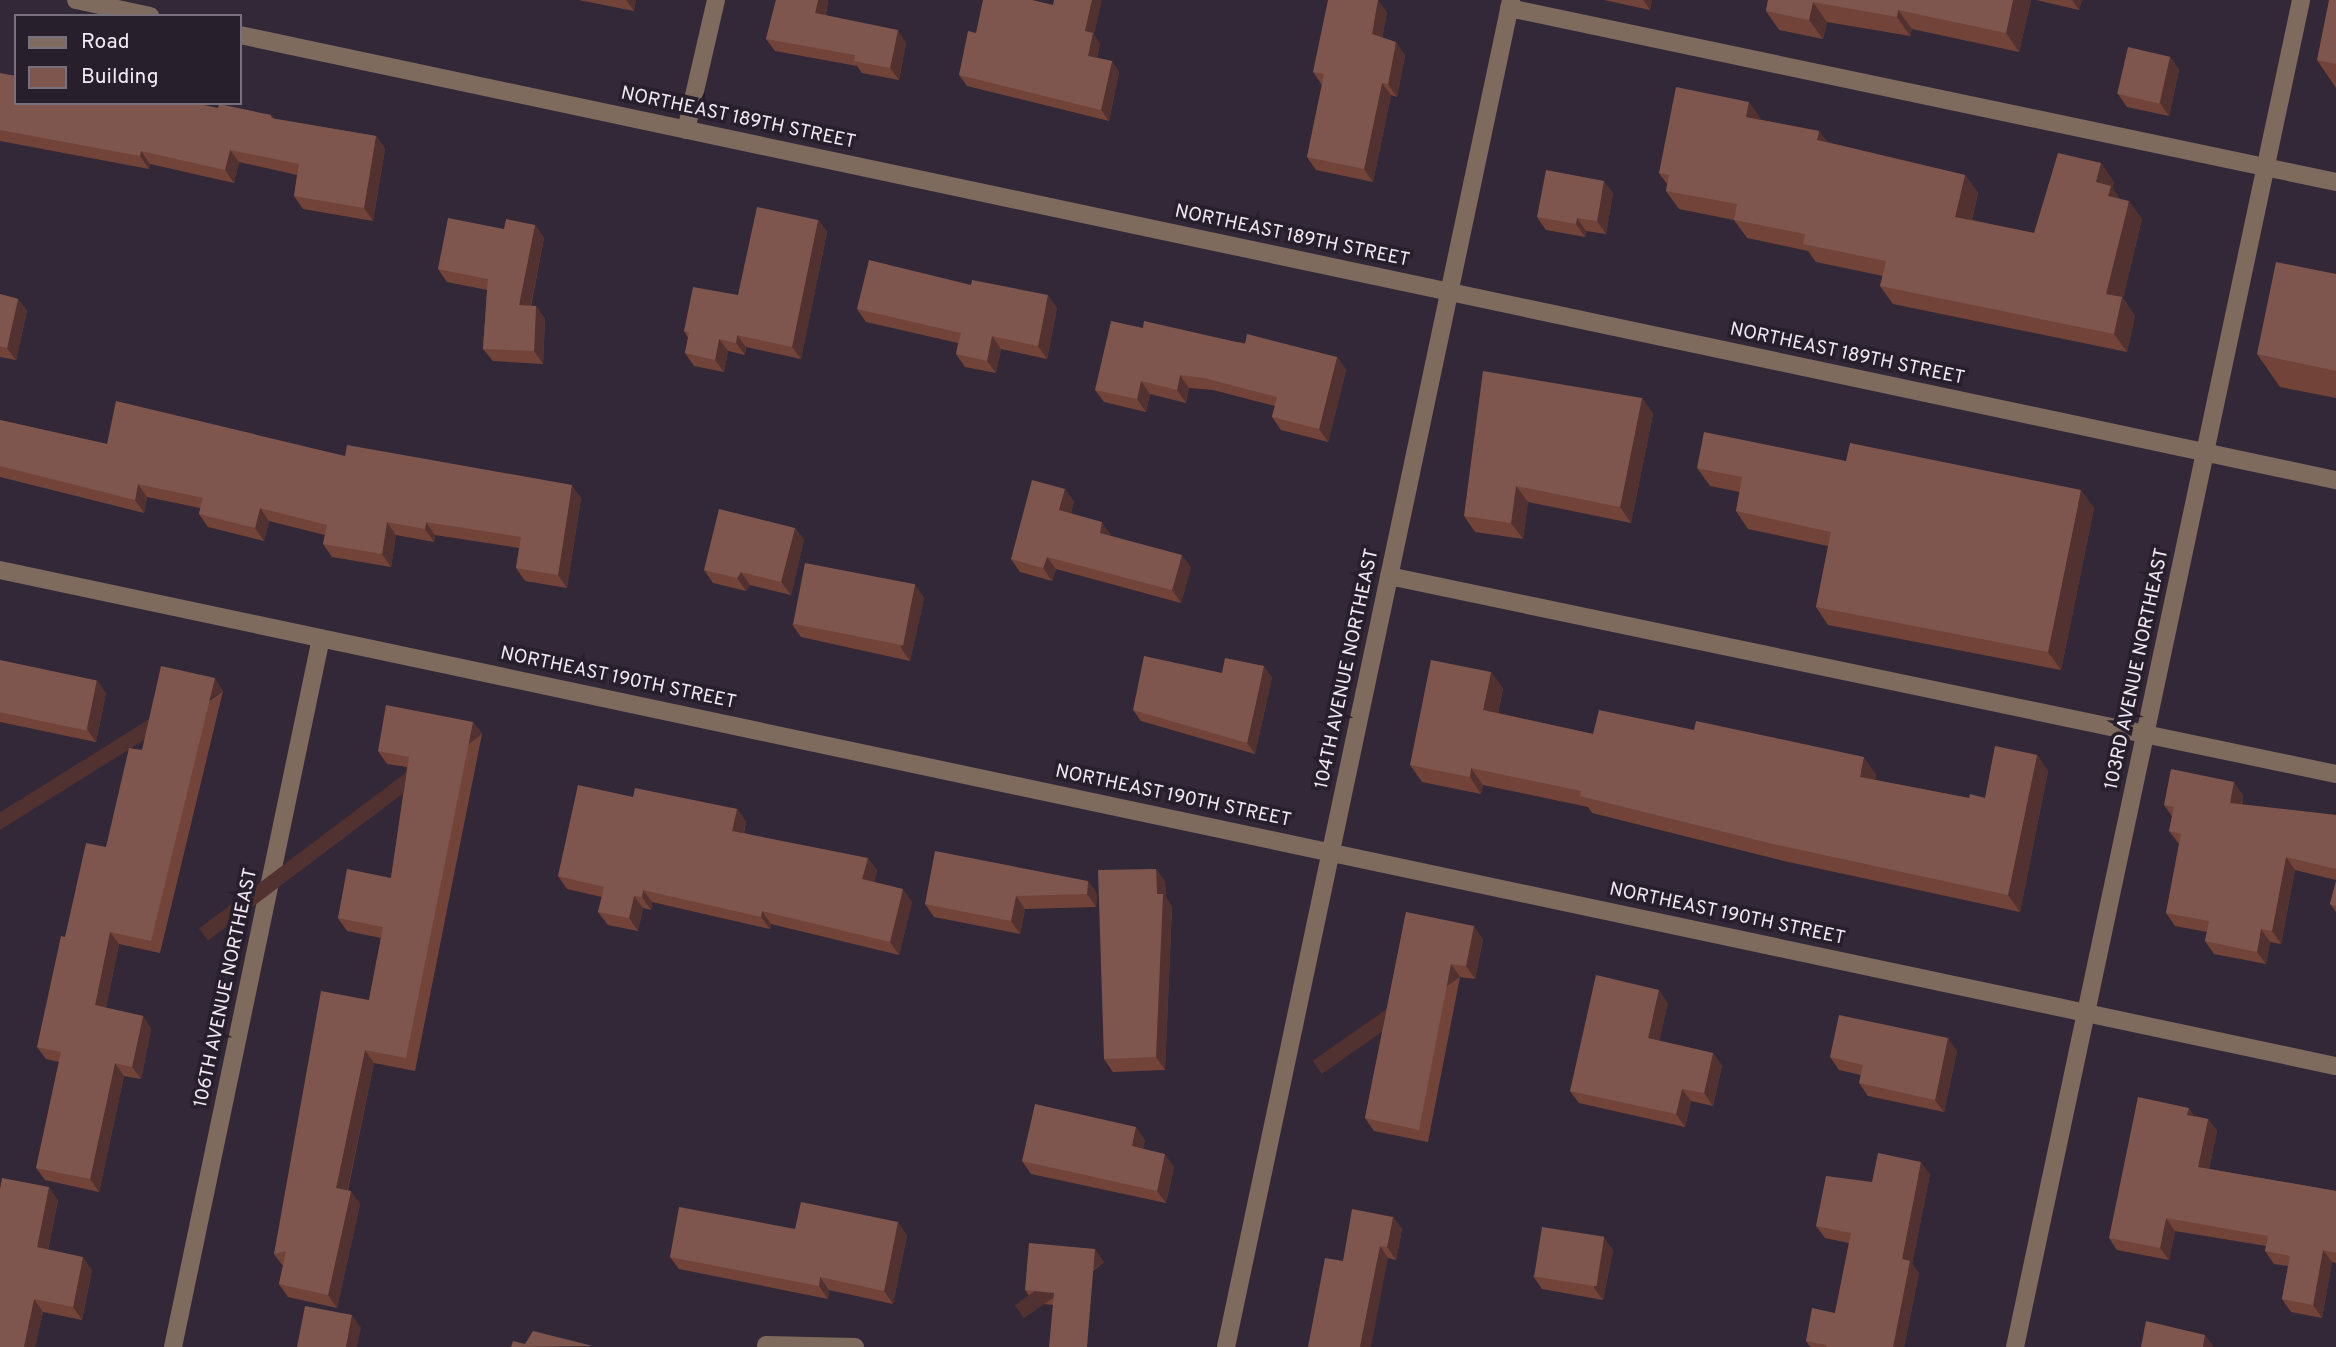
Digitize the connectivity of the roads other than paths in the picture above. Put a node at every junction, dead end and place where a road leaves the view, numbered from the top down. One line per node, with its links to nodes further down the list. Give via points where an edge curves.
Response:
1 (76, 0): 5 (street)
2 (716, 0): 7 (street)
3 (2301, 0): 8 (street, 103RD AVENUE NORTHEAST)
4 (1510, 4): 8 (street); 10 (street, 104TH AVENUE NORTHEAST)
5 (141, 14)
6 (242, 35): 7 (street, NORTHEAST 189TH STREET)
7 (686, 130): 10 (street, NORTHEAST 189TH STREET)
8 (2266, 168): 9 (street); 11 (street, 103RD AVENUE NORTHEAST)
9 (2336, 182)
10 (1449, 292): 11 (street, NORTHEAST 189TH STREET); 14 (street, 104TH AVENUE NORTHEAST)
11 (2205, 453): 12 (street, NORTHEAST 189TH STREET); 16 (street, 103RD AVENUE NORTHEAST)
12 (2336, 480)
13 (0, 570): 15 (street, NORTHEAST 190TH STREET)
14 (1389, 576): 16 (street); 18 (street, 104TH AVENUE NORTHEAST)
15 (321, 638): 18 (street, NORTHEAST 190TH STREET); 22 (street, 106TH AVENUE NORTHEAST)
16 (2146, 733): 17 (street); 19 (street, 103RD AVENUE NORTHEAST)
17 (2336, 774)
18 (1331, 852): 19 (street, NORTHEAST 190TH STREET); 24 (street, 104TH AVENUE NORTHEAST)
19 (2086, 1013): 20 (street, NORTHEAST 190TH STREET); 25 (street, 103RD AVENUE NORTHEAST)
20 (2336, 1066)
21 (766, 1345): 23 (street)
22 (173, 1347)
23 (855, 1347)
24 (1226, 1347)
25 (2015, 1347)

